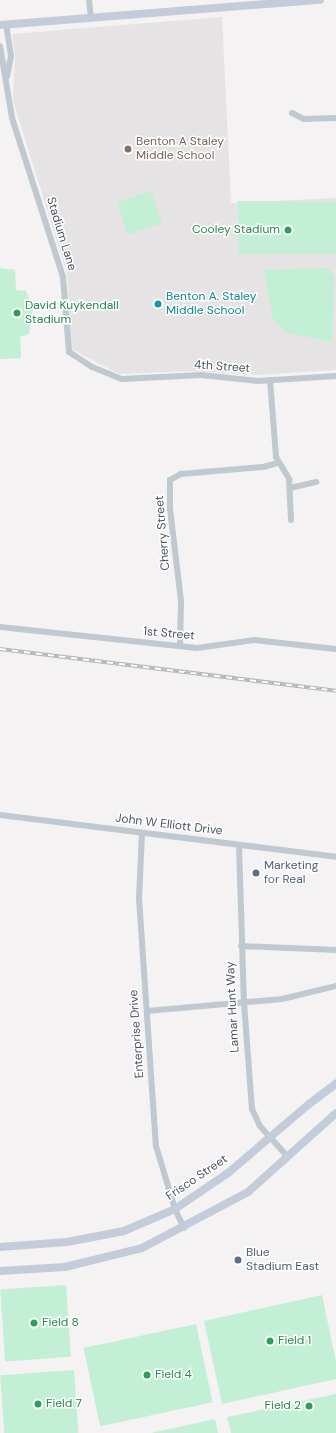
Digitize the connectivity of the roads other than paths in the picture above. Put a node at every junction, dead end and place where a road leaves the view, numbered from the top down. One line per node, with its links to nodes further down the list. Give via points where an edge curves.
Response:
1 (89, 0): 5 (street)
2 (320, 0): 3 (street)
3 (299, 1): 4 (street)
4 (220, 4): 5 (street)
5 (91, 18): 6 (street)
6 (3, 25): 8 (street, Stadium Lane, via 11,56)
7 (0, 46): 8 (street, Stadium Lane)
8 (6, 82): 11 (street, Stadium Lane, via 12,118 63,277 69,352)
9 (292, 113): 10 (street, via 304,119)
10 (336, 118)
11 (108, 374): 13 (street, 4th Street, via 122,379 201,375)
12 (336, 376): 13 (street, 4th Street)
13 (270, 380): 14 (street)
14 (278, 463): 16 (street, via 284,467); 19 (street, Cherry Street, via 263,467 181,474 170,480 170,509 181,601)
15 (316, 482): 16 (street)
16 (290, 488): 17 (street)
17 (291, 520)
18 (0, 627): 19 (street, 1st Street)
19 (180, 646): 20 (street, 1st Street, via 221,646 254,640)
20 (336, 649)
21 (0, 815): 22 (street, John W Elliott Drive)
22 (142, 833): 23 (street, John W Elliott Drive); 29 (street, Enterprise Drive, via 139,898)
23 (239, 845): 24 (street, John W Elliott Drive); 25 (street, Lamar Hunt Way)
24 (336, 857)
25 (241, 946): 26 (street); 28 (street, Lamar Hunt Way)
26 (336, 950)
27 (336, 986): 28 (street, via 282,999)
28 (244, 1003): 29 (street); 32 (street, Lamar Hunt Way, via 252,1109 260,1126)
29 (147, 1011): 34 (street, Enterprise Drive, via 156,1146)
30 (336, 1084): 32 (street, Frisco Street)
31 (336, 1112): 33 (street)
32 (270, 1137): 33 (street, Lamar Hunt Way); 34 (street, Frisco Street, via 228,1173)
33 (287, 1156): 35 (street, via 248,1192)
34 (175, 1209): 35 (street, Enterprise Drive); 36 (street, Frisco Street, via 124,1230 67,1242)
35 (184, 1228): 37 (street, via 142,1248 70,1266)
36 (0, 1247)
37 (0, 1271)

